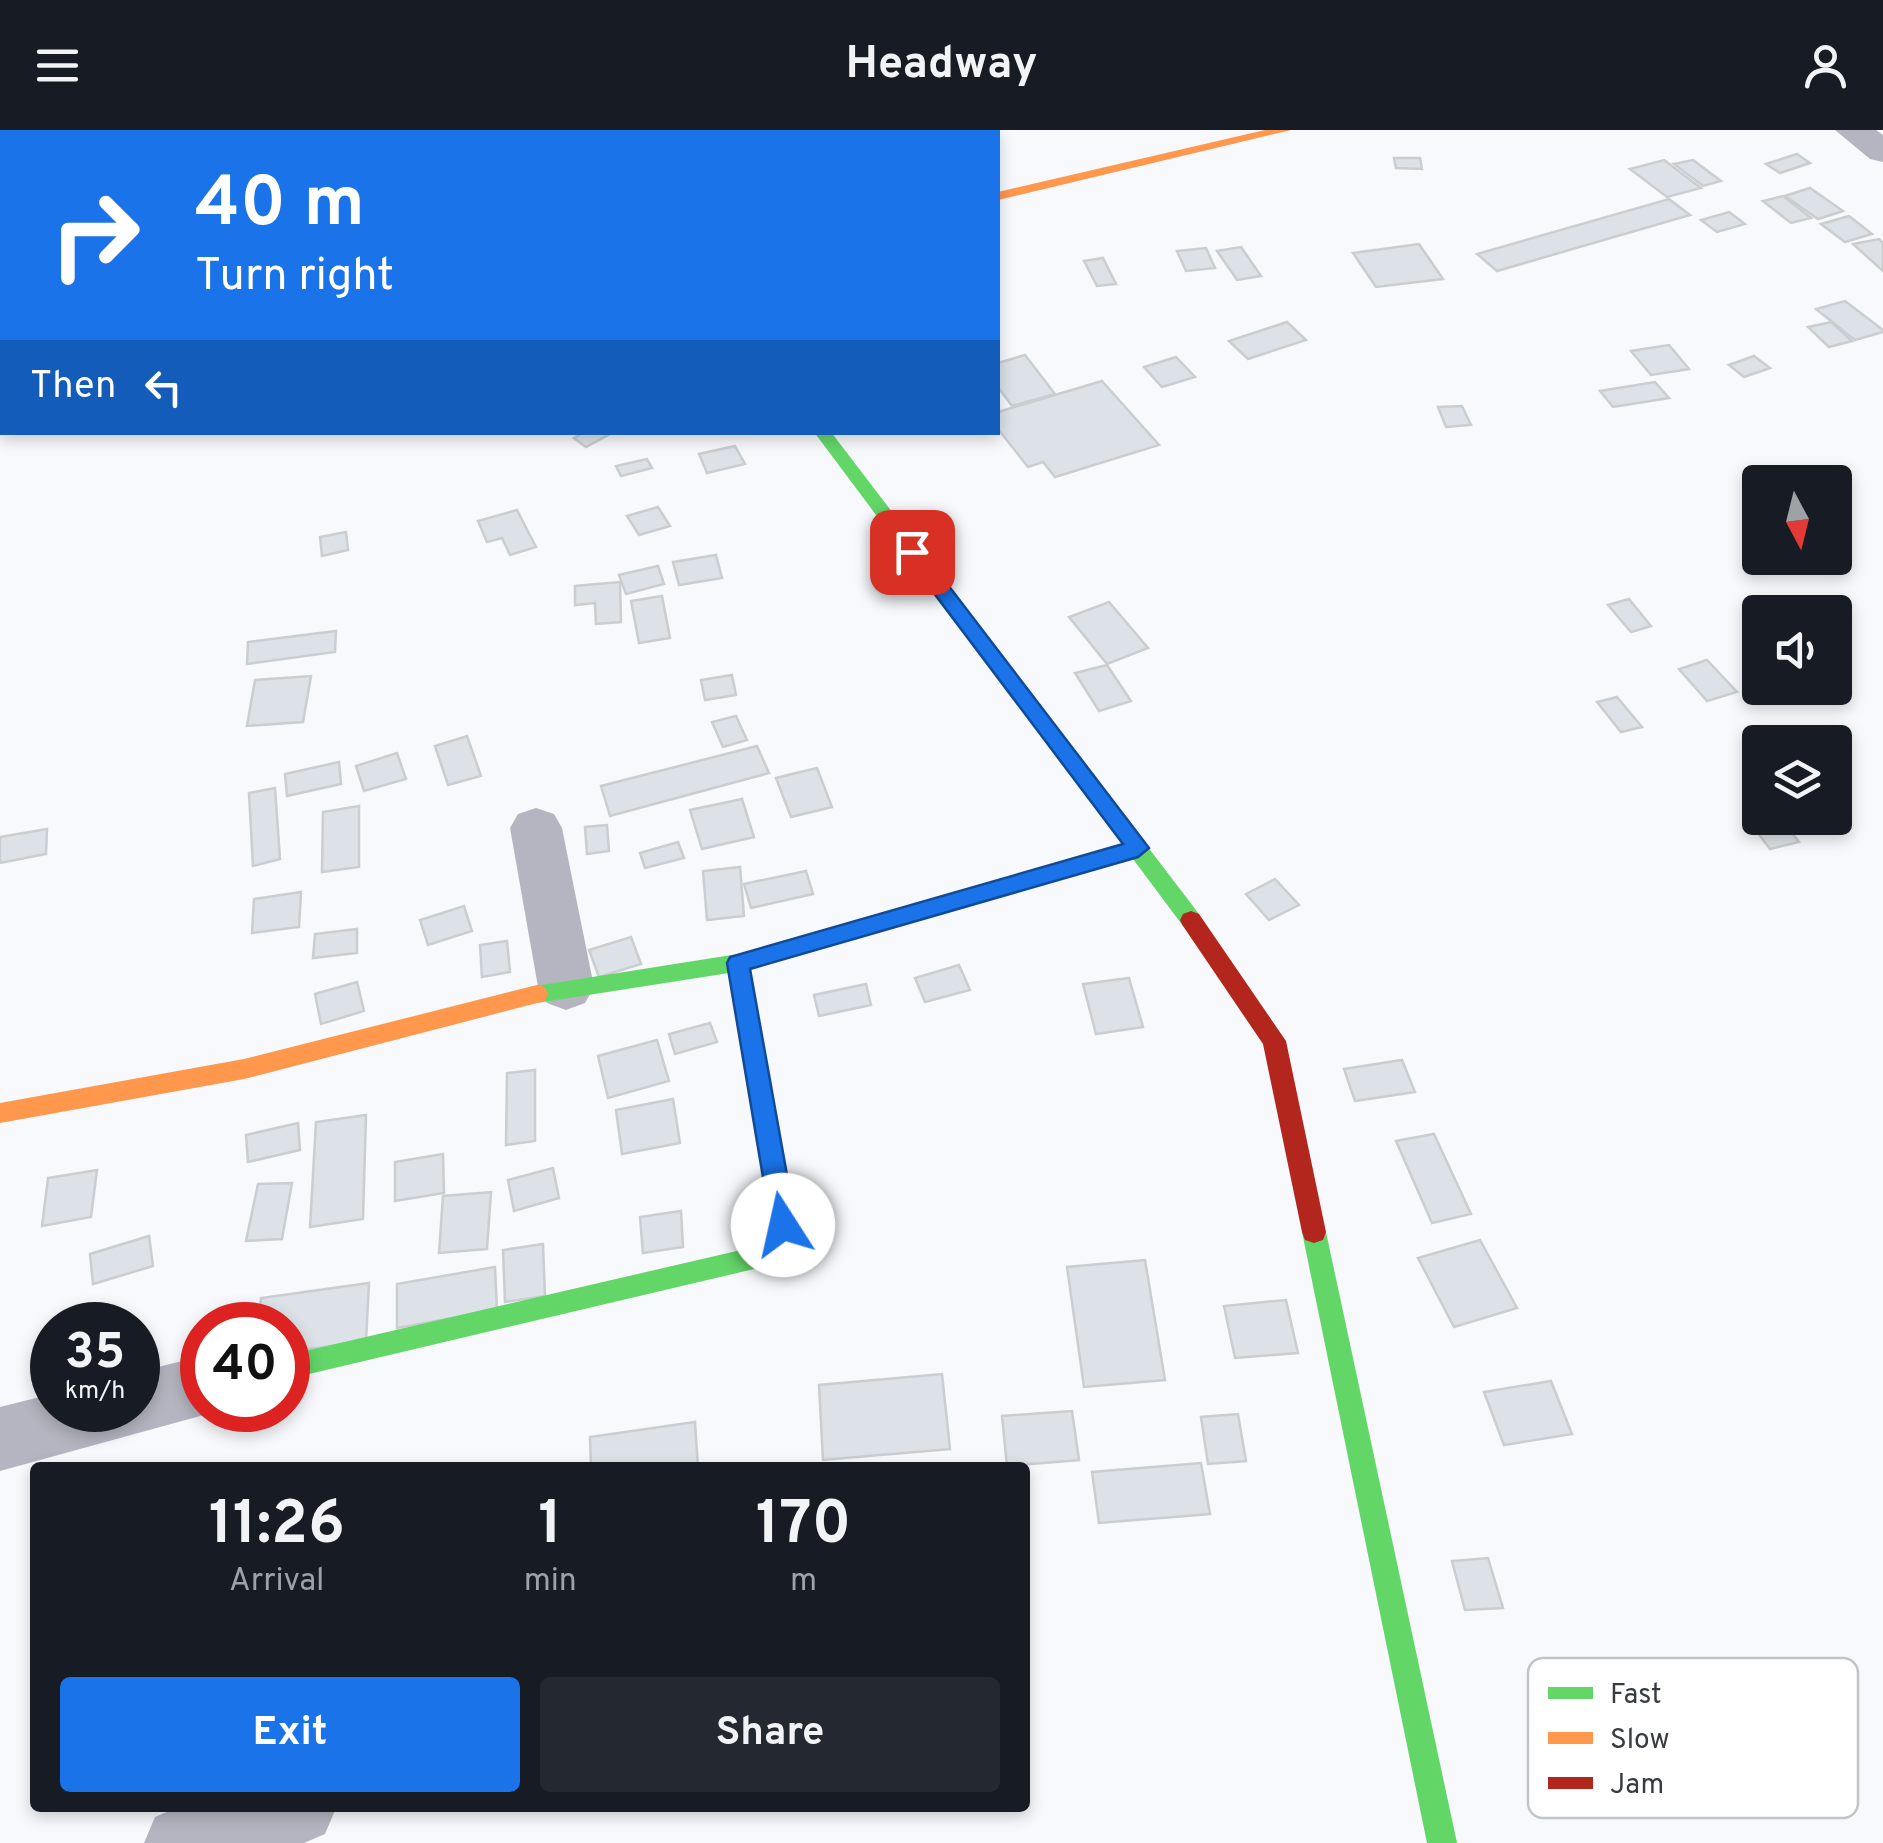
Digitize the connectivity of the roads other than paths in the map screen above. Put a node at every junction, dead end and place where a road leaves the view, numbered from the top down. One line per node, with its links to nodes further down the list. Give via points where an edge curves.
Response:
1 (1284, 130): 4 (main road)
2 (1852, 130): 3 (street)
3 (1883, 151)
4 (1000, 196)
5 (824, 435): 7 (main road)
6 (536, 828): 9 (street)
7 (1138, 848): 8 (main road); 16 (main road, via 1274,1041)
8 (738, 963): 9 (main road); 11 (main road, via 783,1225 762,1258)
9 (566, 987): 10 (main road, via 244,1069)
10 (0, 1113)
11 (310, 1362)
12 (30, 1430): 13 (street)
13 (0, 1438)
14 (285, 1812): 15 (street)
15 (180, 1843)
16 (1442, 1843)

